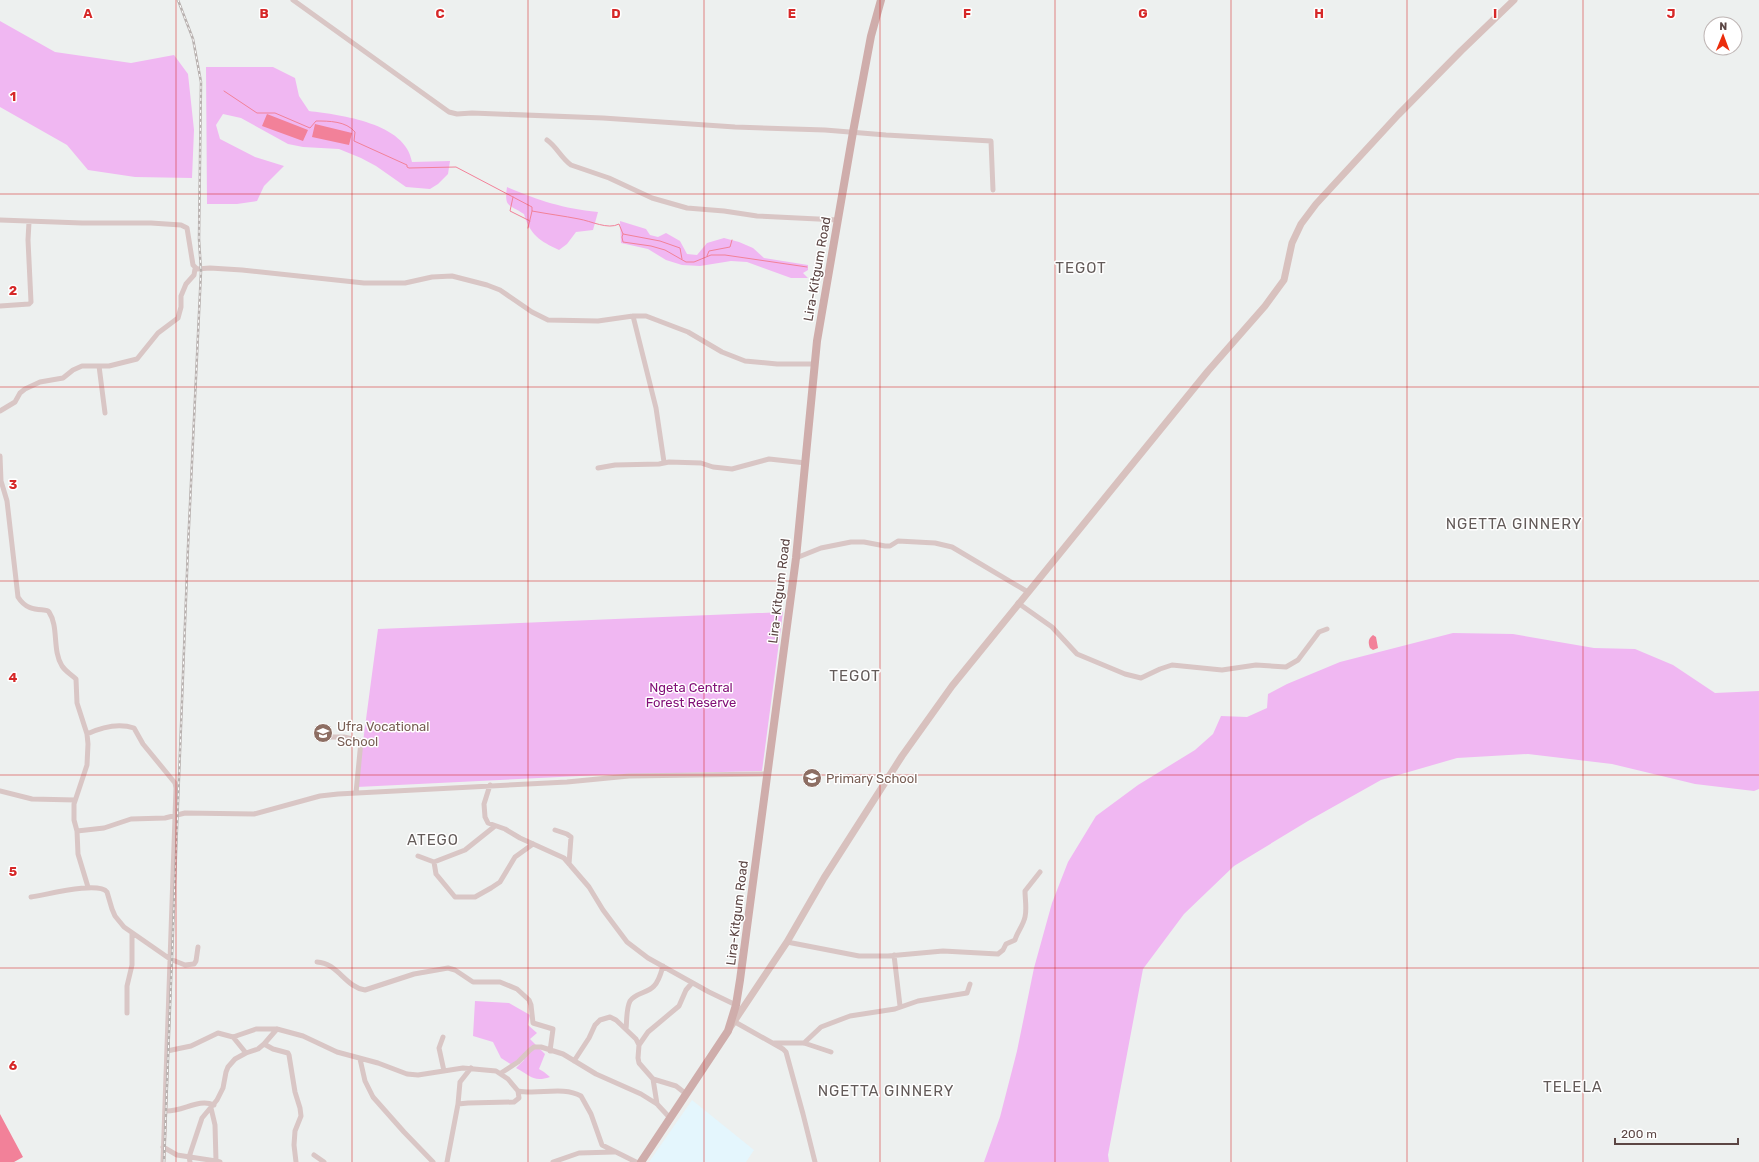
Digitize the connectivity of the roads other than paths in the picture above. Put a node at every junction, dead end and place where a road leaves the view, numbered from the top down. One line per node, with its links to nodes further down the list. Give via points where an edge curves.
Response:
1 (293, 0): 4 (street, via 449,112 457,114 603,118)
2 (881, 0): 4 (main road, Lira-Kitgum Road, via 871,36)
3 (1514, 0): 22 (main road, via 1398,115 1316,204 1296,234 1284,280 1275,294 1208,370)
4 (853, 132): 6 (street, via 991,141); 8 (main road, Lira-Kitgum Road)
5 (547, 140): 8 (street, via 555,145 571,165 609,178 652,198 679,206 757,216)
6 (993, 190)
7 (0, 220): 9 (street)
8 (838, 220): 13 (main road, Lira-Kitgum Road)
9 (29, 222): 10 (street, via 151,223 185,226 189,232); 11 (street, via 31,302)
10 (195, 269): 12 (street, via 242,270 364,283 405,283 452,276 500,290 548,320 598,321); 14 (street, via 181,296 178,318 158,333 137,359)
11 (0, 306)
12 (633, 316): 13 (street, via 651,317 688,332 722,352 745,361); 18 (street, via 656,408)
13 (815, 364): 19 (main road, Lira-Kitgum Road)
14 (99, 366): 15 (street, via 82,366 63,378 33,384 20,393 15,402); 16 (street)
15 (0, 411)
16 (105, 413)
17 (0, 456): 25 (street, via 1,481 7,501 18,597 28,608 49,612 59,659 66,671 76,678 77,702)
18 (664, 462): 19 (street, via 701,463 725,469 769,459); 20 (street, via 615,464)
19 (806, 463): 21 (main road, Lira-Kitgum Road)
20 (598, 468)
21 (796, 558): 22 (street, via 821,548 851,542 885,546 898,541 934,543 952,547); 27 (main road, Lira-Kitgum Road)
22 (1028, 592): 23 (main road)
23 (1018, 604): 24 (street, via 1052,627 1077,654 1141,678 1172,666 1222,670 1256,666 1286,667 1298,660 1319,632); 44 (main road, via 972,660 902,756)
24 (1327, 629)
25 (87, 734): 31 (street, via 87,765); 32 (street, via 115,725 134,728 143,744 175,783)
26 (324, 737): 30 (street, via 344,737 361,741)
27 (767, 774): 28 (street, via 636,776); 52 (main road, Lira-Kitgum Road)
28 (490, 785): 30 (street); 33 (street, via 485,798 484,812 488,823)
29 (0, 790): 31 (street, via 32,799)
30 (356, 793): 32 (street, via 320,796 254,814 194,813)
31 (75, 800): 35 (street, via 74,820)
32 (176, 816): 35 (street, via 131,819 104,828); 47 (street)
33 (495, 826): 36 (street); 38 (street, via 465,850)
34 (556, 830): 39 (street, via 571,837)
35 (77, 831): 41 (street, via 78,854)
36 (533, 844): 38 (street, via 516,857 500,882 475,898 452,895 436,874); 39 (street, via 564,858)
37 (418, 856): 38 (street)
38 (434, 862)
39 (569, 864): 49 (street, via 589,887 628,942)
40 (1040, 872): 46 (street, via 1025,891 1026,915 1021,929 1015,940 1006,944 998,954 943,951)
41 (88, 887): 42 (street); 43 (street, via 105,889 115,916)
42 (31, 897)
43 (132, 933): 47 (street); 54 (street)
44 (787, 942): 46 (street, via 859,956); 55 (main road)
45 (198, 947): 47 (street, via 194,964 185,965)
46 (894, 955): 53 (street)
47 (170, 959): 65 (street)
48 (317, 962): 66 (street, via 332,966 344,979 360,990 414,974 448,968 456,970 473,982 495,982 512,986 529,1000 533,1023 553,1029)
49 (663, 966): 50 (street); 57 (street, via 654,987 634,996 630,1001)
50 (692, 983): 52 (street); 64 (street, via 679,1006 648,1032)
51 (970, 984): 53 (street, via 967,993)
52 (736, 1004): 58 (main road, Lira-Kitgum Road)
53 (900, 1006): 62 (street, via 850,1016 830,1023 821,1027)
54 (127, 1013)
55 (735, 1022): 58 (main road); 61 (street)
56 (277, 1029): 60 (street, via 256,1029); 63 (street); 69 (street, via 303,1036 337,1052)
57 (626, 1029): 64 (street); 70 (street, via 616,1020 600,1020)
58 (728, 1031): 76 (main road, Lira-Kitgum Road)
59 (443, 1036): 72 (street, via 438,1048)
60 (234, 1037): 65 (street, via 218,1033 191,1046); 68 (street)
61 (771, 1043): 62 (street); 95 (street, via 783,1049 788,1055)
62 (804, 1043): 67 (street)
63 (264, 1044): 68 (street); 88 (street, via 289,1055 294,1092 301,1116 295,1131)
64 (639, 1045): 74 (street, via 640,1063)
65 (167, 1051): 80 (street)
66 (550, 1051): 70 (street); 73 (street, via 534,1047)
67 (831, 1052)
68 (246, 1053): 79 (street, via 235,1059 228,1067 223,1088)
69 (360, 1059): 72 (street, via 407,1074); 90 (street, via 365,1081 373,1097)
70 (574, 1060): 78 (street, via 596,1074)
71 (472, 1068): 72 (street); 73 (street); 77 (street, via 460,1084)
72 (444, 1071)
73 (501, 1073): 75 (street)
74 (653, 1079): 76 (street, via 676,1086); 78 (street)
75 (518, 1091): 77 (street, via 519,1098 514,1102); 83 (street, via 560,1092 581,1096 591,1114 601,1144)
76 (685, 1093): 81 (main road, Lira-Kitgum Road)
77 (458, 1104): 91 (street)
78 (657, 1104): 81 (street)
79 (213, 1106): 80 (street, via 204,1102 181,1110); 85 (street, via 202,1118); 86 (street)
80 (165, 1111): 82 (street)
81 (670, 1118): 94 (main road, Lira-Kitgum Road)
82 (163, 1147): 85 (street); 87 (street)
83 (615, 1152): 92 (street, via 579,1153); 93 (street)
84 (314, 1155): 89 (street)
85 (190, 1160): 86 (street)
86 (218, 1161)
87 (163, 1162)
88 (296, 1162)
89 (324, 1162)
90 (433, 1162)
91 (447, 1162)
92 (553, 1162)
93 (636, 1162)
94 (641, 1162)
95 (815, 1162)

